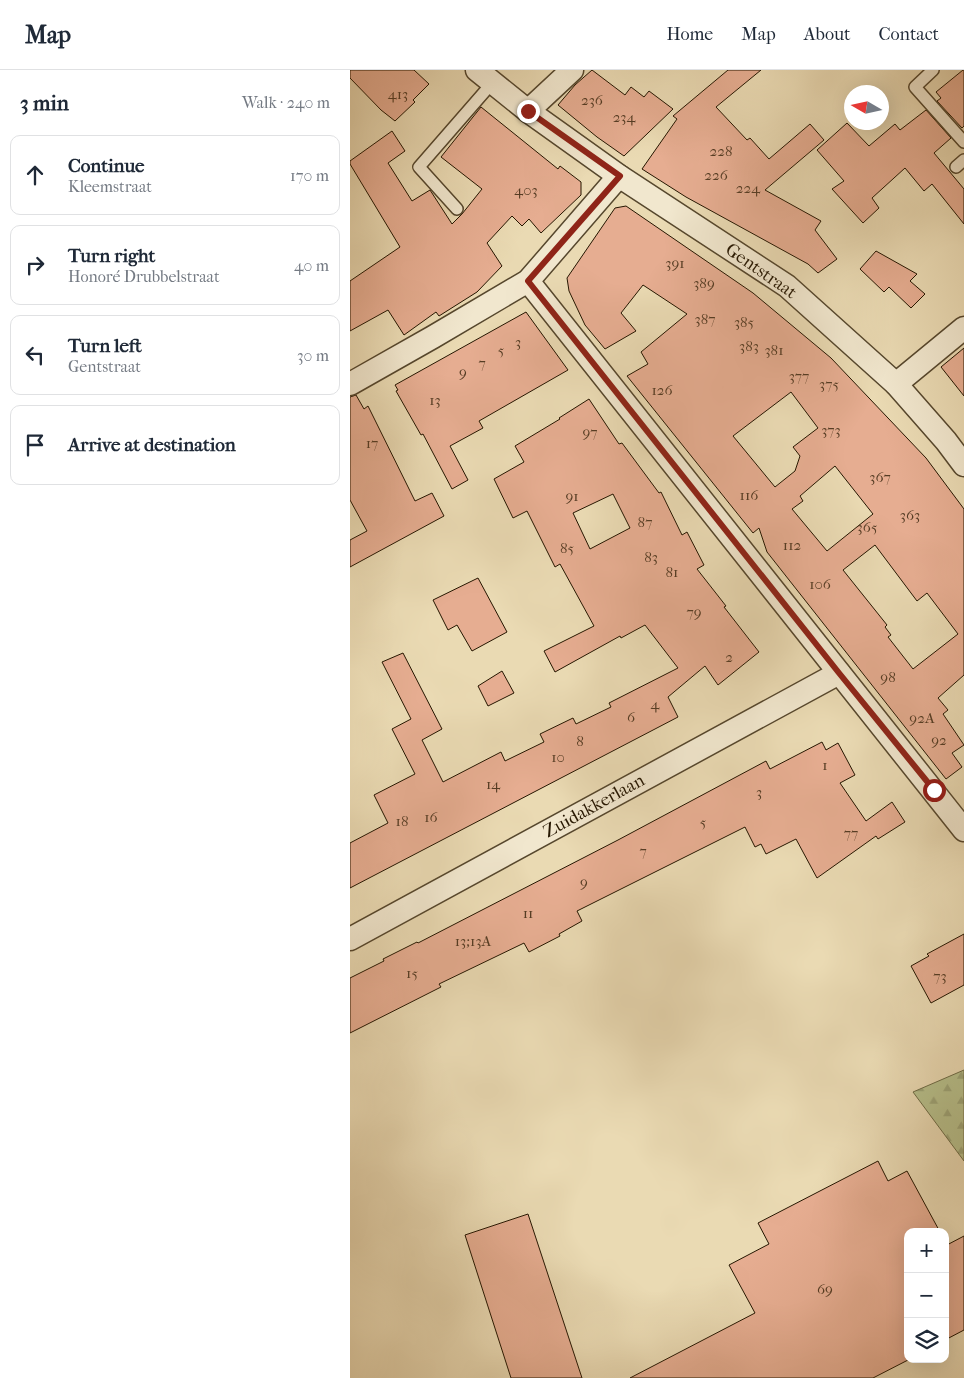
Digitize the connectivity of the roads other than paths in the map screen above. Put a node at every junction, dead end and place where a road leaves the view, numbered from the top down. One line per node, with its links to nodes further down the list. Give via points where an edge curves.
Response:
1 (572, 70): 4 (street)
2 (933, 70): 5 (lane, via 915,87)
3 (485, 76): 4 (street, Gentstraat); 7 (lane, via 419,167)
4 (528, 111): 6 (street, Gentstraat)
5 (964, 142)
6 (620, 176): 8 (street); 11 (street, Gentstraat, via 787,286)
7 (457, 209)
8 (528, 281): 10 (street); 13 (street)
9 (964, 328): 11 (street)
10 (350, 384)
11 (896, 384): 12 (street, Gentstraat)
12 (964, 465)
13 (839, 673): 14 (street); 15 (street, Zuidakkerlaan)
14 (964, 830)
15 (350, 939)

